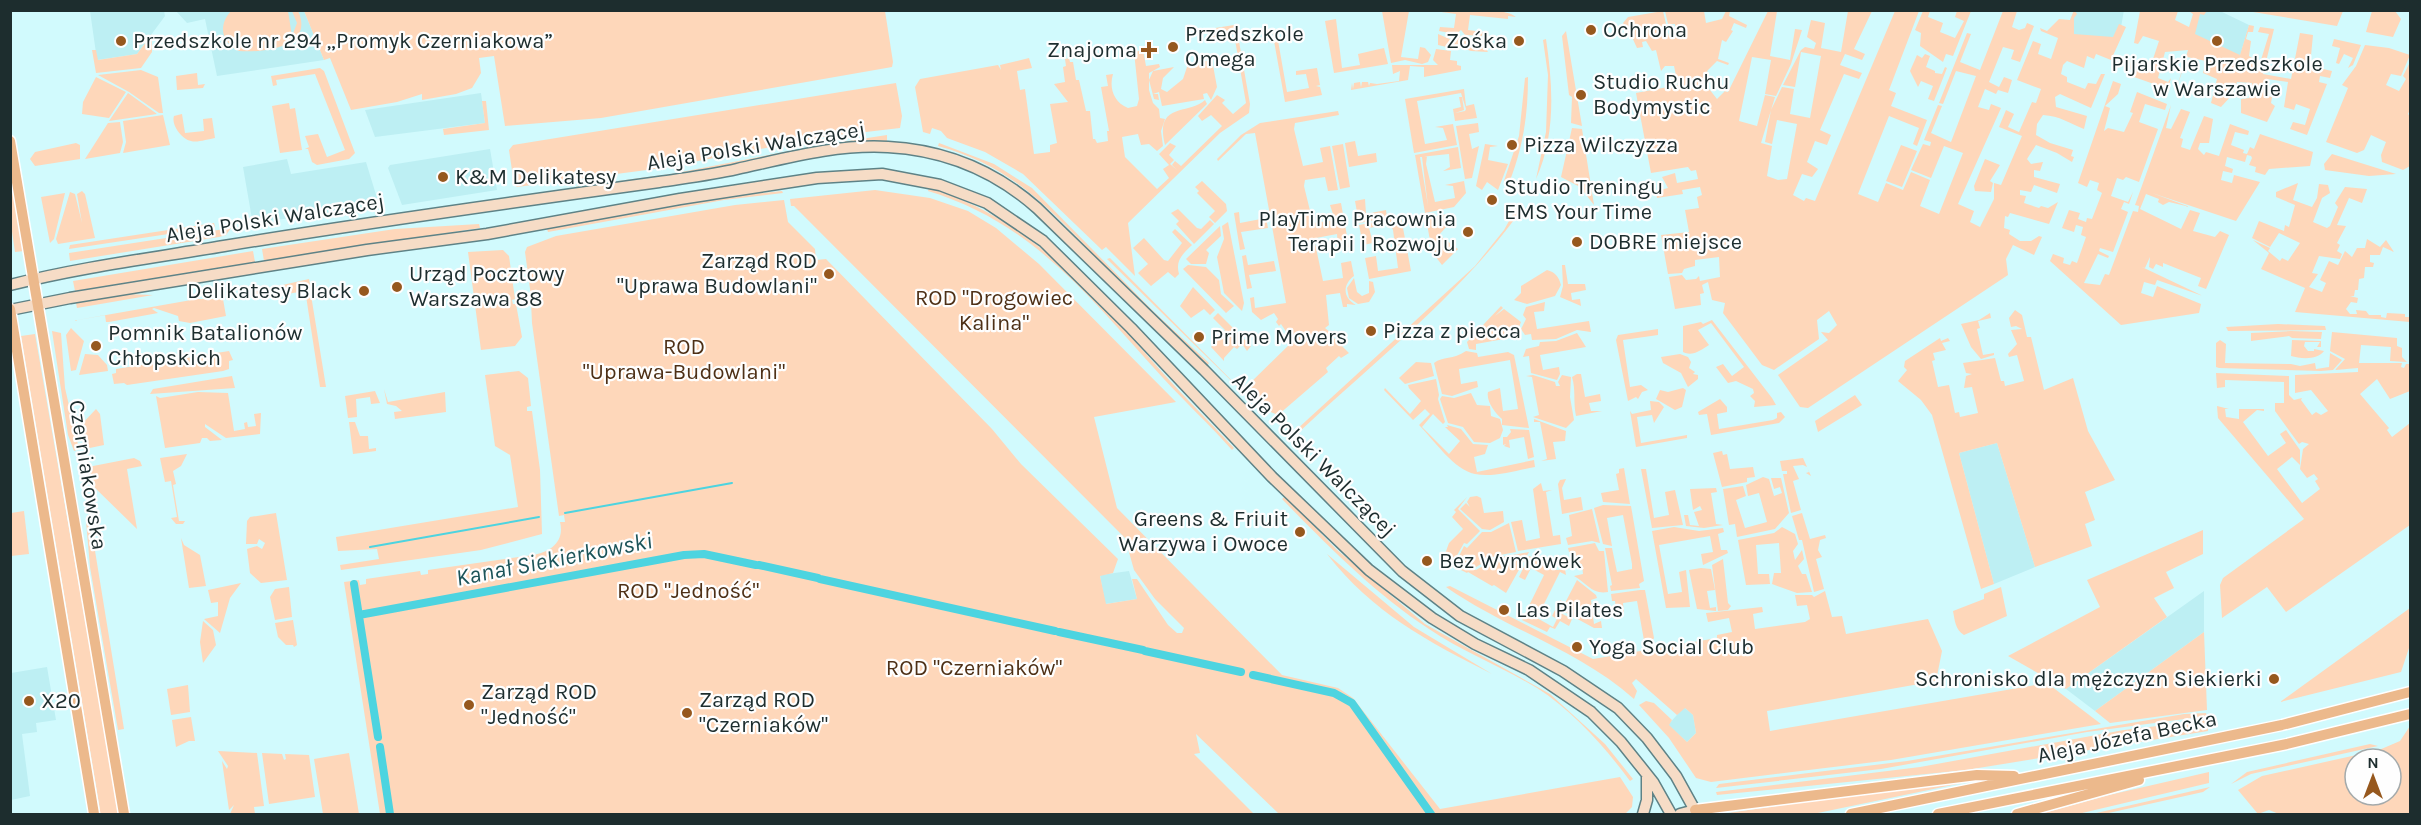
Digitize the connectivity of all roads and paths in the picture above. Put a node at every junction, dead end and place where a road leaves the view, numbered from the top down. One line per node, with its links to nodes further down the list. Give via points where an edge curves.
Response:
1 (10, 141): 2 (main road, Czerniakowska)
2 (35, 278): 3 (main road, Aleja Polski Walczącej); 4 (main road, Czerniakowska); 11 (main road, Aleja Polski Walczącej, via 419,215 696,177 827,150 892,147 952,158 1015,188 1366,536 1430,594 1494,636 1563,671 1618,708 1658,753)
3 (10, 285)
4 (40, 303): 5 (main road, Aleja Polski Walczącej); 9 (main road, Aleja Polski Walczącej, via 487,234 817,177 882,174 940,185 987,203 1043,241 1347,551 1432,618 1529,670 1591,712); 13 (main road, Czerniakowska)
5 (11, 310): 12 (main road)
6 (2410, 692): 10 (main road, Aleja Józefa Becka, via 2340,712)
7 (2410, 714): 8 (main road, Aleja Józefa Becka)
8 (2158, 771): 18 (main road, Aleja Józefa Becka); 19 (main road, via 2125,785)
9 (1647, 775): 14 (main road); 15 (main road, Aleja Polski Walczącej)
10 (2032, 777): 11 (main road, via 1977,775 1711,806); 17 (main road, Aleja Józefa Becka)
11 (1696, 812): 16 (main road)
12 (94, 814)
13 (124, 814)
14 (1643, 814)
15 (1671, 814)
16 (1680, 814)
17 (1851, 814)
18 (1938, 814)
19 (2017, 814)

